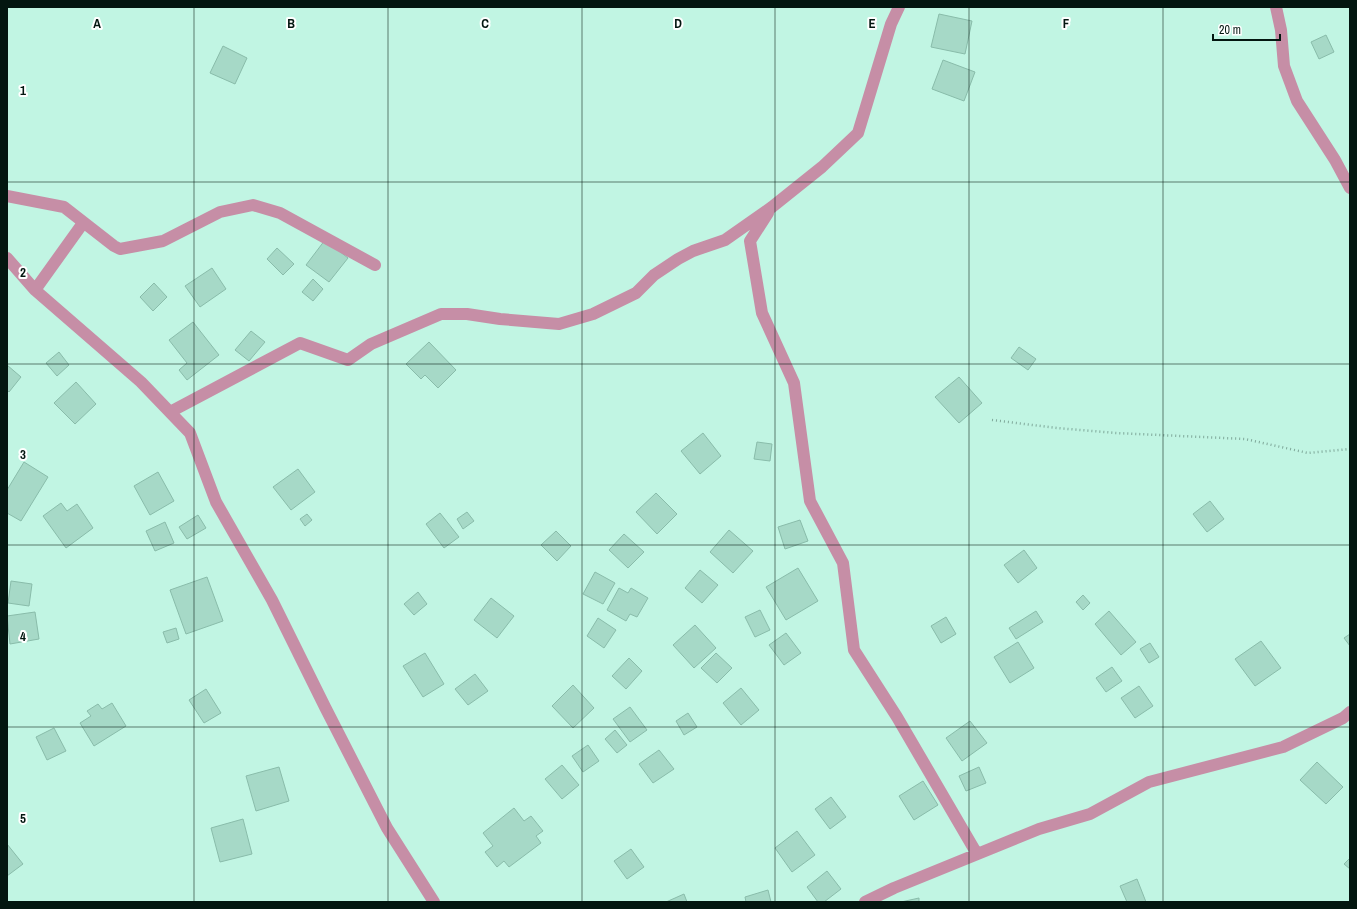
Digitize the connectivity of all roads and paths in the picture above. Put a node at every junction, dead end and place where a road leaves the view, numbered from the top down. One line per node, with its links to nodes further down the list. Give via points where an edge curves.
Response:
1 (899, 7): 5 (street, via 891,24 858,133)
2 (1276, 7): 3 (street, via 1284,66 1297,101)
3 (1350, 188)
4 (7, 196): 6 (street, via 64,206)
5 (772, 207): 10 (street, via 724,240 678,259 654,275 636,293 593,314 559,324 500,320 467,314 441,314 371,344 348,360 300,343); 14 (street, via 750,240 762,314 794,383 810,502 843,563 854,650 897,717)
6 (83, 222): 8 (street, via 120,250 163,242 220,212 252,205 280,213); 9 (street)
7 (7, 258): 9 (street)
8 (375, 265)
9 (35, 290): 10 (street, via 141,382)
10 (170, 412): 15 (street, via 190,433 216,502 272,600 387,828)
11 (992, 420): 12 (path, via 1116,433 1245,439 1308,453)
12 (1350, 449)
13 (1350, 712): 14 (street, via 1343,718 1284,747 1149,782 1090,814 1039,829)
14 (977, 854): 16 (street)
15 (434, 902)
16 (865, 902)

